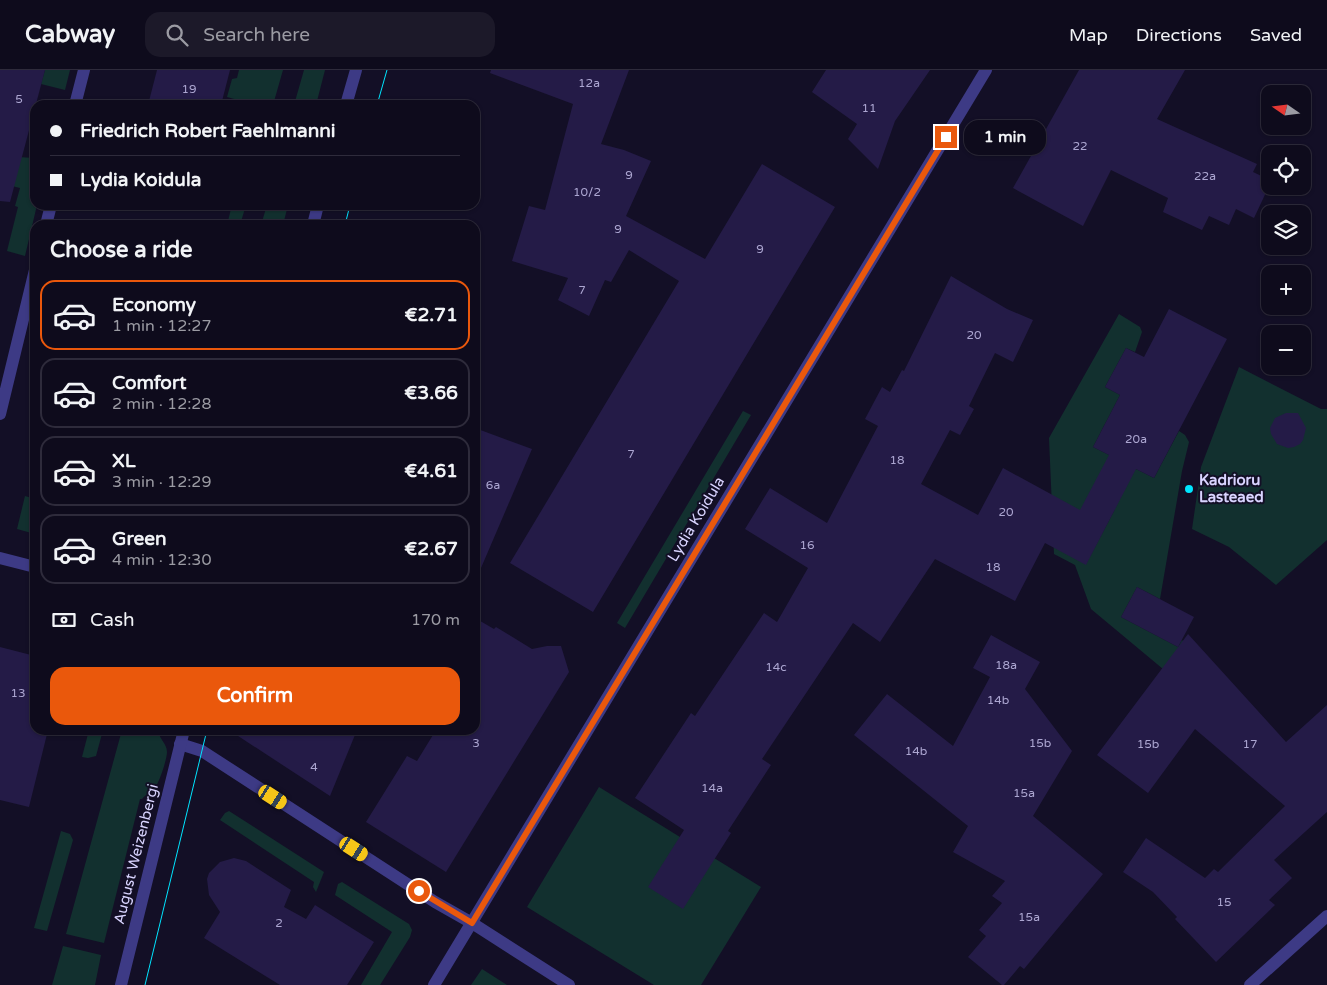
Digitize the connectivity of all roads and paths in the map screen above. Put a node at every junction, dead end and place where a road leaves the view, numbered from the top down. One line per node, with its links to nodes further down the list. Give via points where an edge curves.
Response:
1 (84, 70): 4 (street)
2 (356, 70): 5 (street)
3 (986, 70): 13 (street, Lydia Koidula)
4 (76, 100)
5 (347, 100)
6 (30, 291): 7 (street)
7 (0, 414)
8 (0, 558): 9 (street)
9 (30, 567)
10 (183, 735): 11 (street, August Weizenbergi)
11 (180, 744): 13 (street, via 202,751); 14 (street, August Weizenbergi)
12 (1327, 916): 17 (street)
13 (472, 923): 15 (street, Lydia Koidula); 16 (street)
14 (121, 985)
15 (434, 985)
16 (569, 985)
17 (1250, 985)

